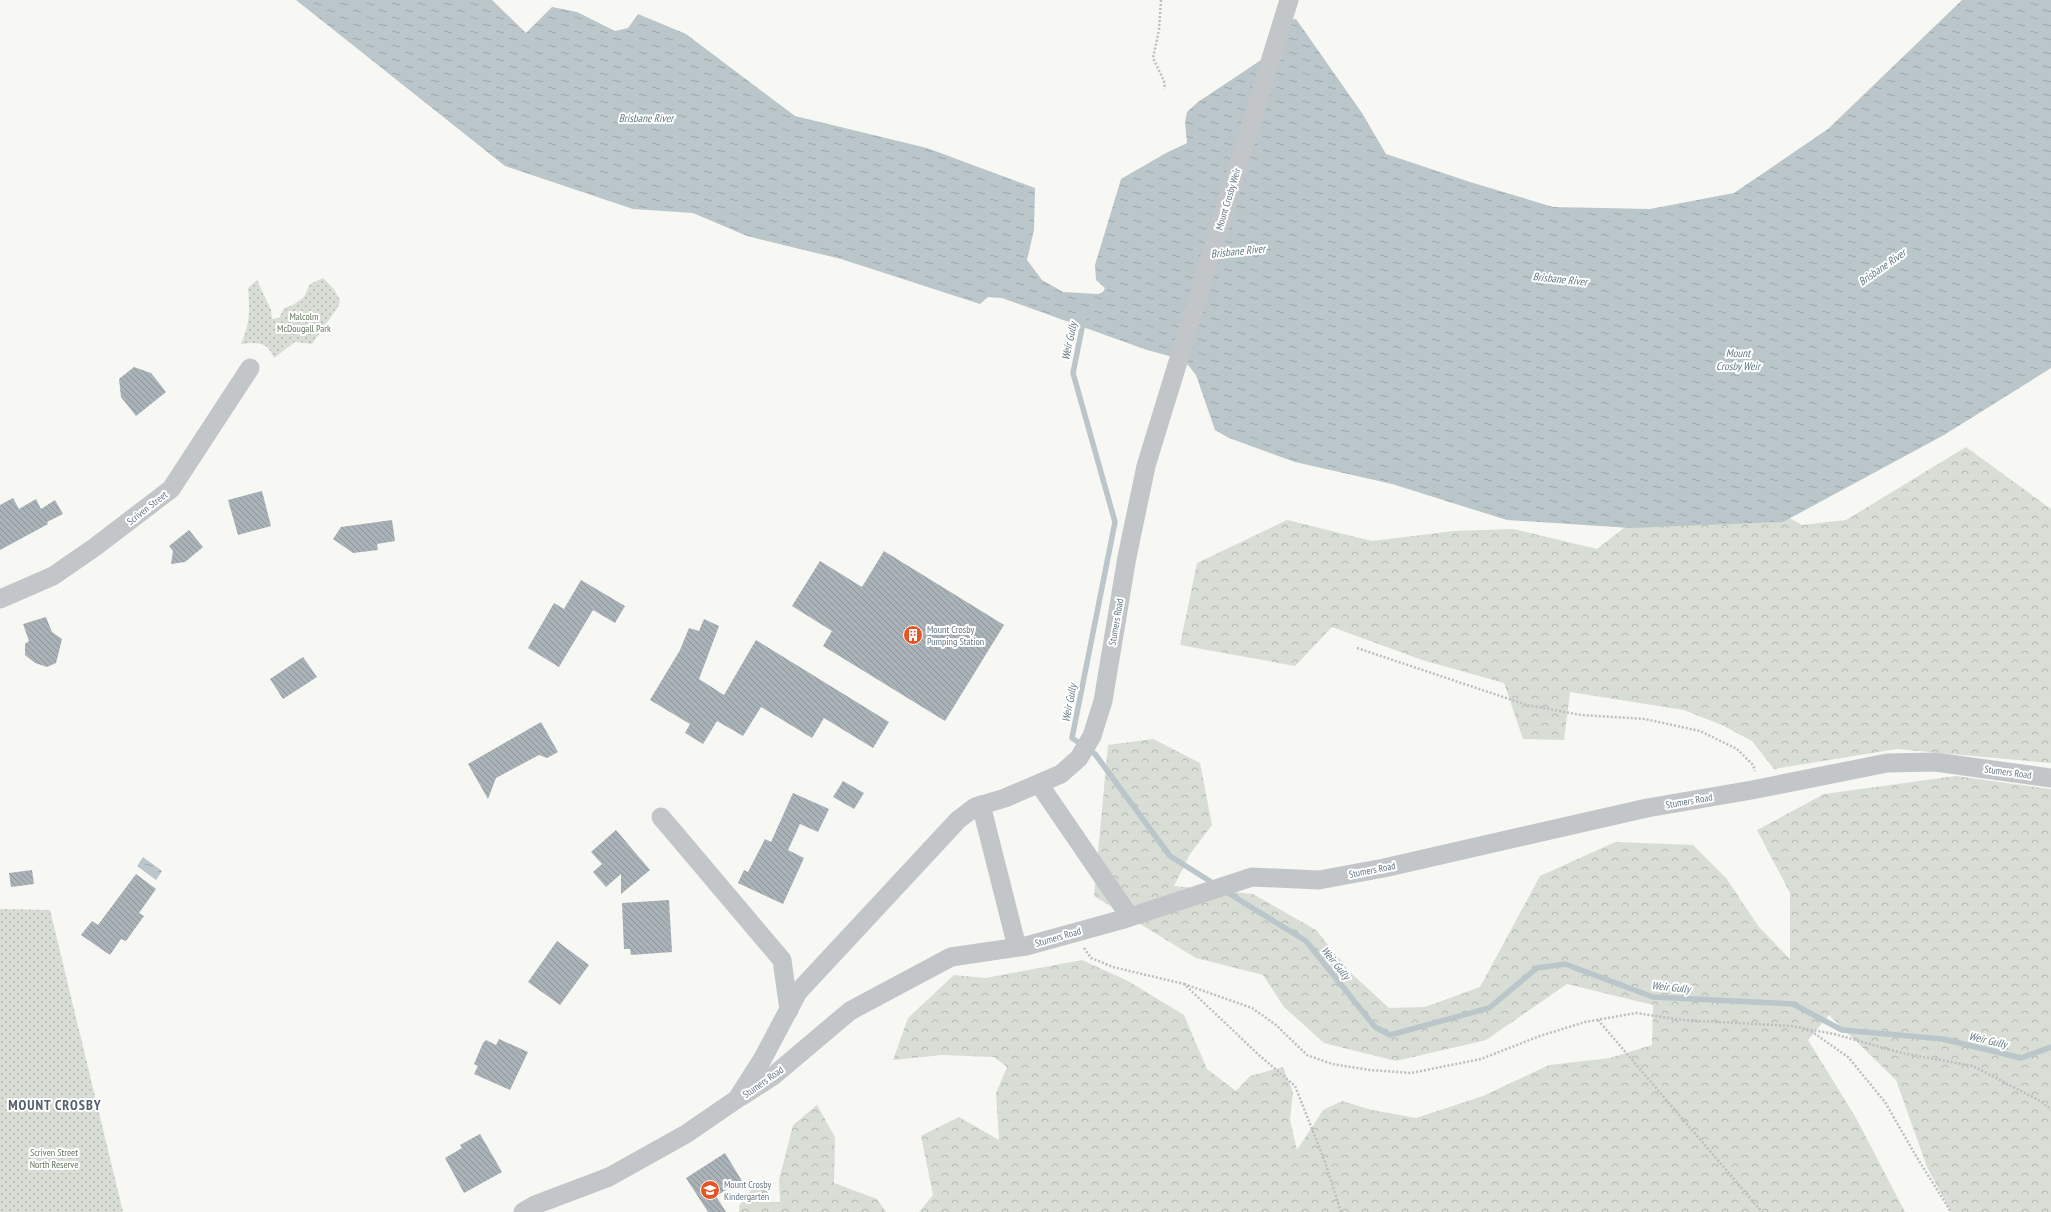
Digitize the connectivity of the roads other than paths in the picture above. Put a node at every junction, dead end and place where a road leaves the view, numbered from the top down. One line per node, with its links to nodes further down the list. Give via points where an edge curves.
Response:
1 (1289, 0): 3 (street, Mount Crosby Weir)
2 (250, 368): 4 (street, Scriven Street, via 171,489 95,548 53,576)
3 (1146, 466): 6 (street, Stumers Road, via 1127,557 1103,700 1092,736 1079,758 1061,774)
4 (0, 599)
5 (2051, 778): 9 (street, Stumers Road, via 1935,762 1887,764 1647,808 1377,870 1319,880 1252,877)
6 (1039, 784): 7 (street, Stumers Road); 9 (street)
7 (981, 805): 10 (street); 11 (street, Stumers Road, via 958,820 798,992)
8 (662, 817): 11 (street, via 782,960)
9 (1130, 917): 10 (street, Stumers Road)
10 (1017, 947): 12 (street, Stumers Road, via 951,957 850,1011 773,1076)
11 (789, 1010): 12 (street, Stumers Road)
12 (737, 1099): 13 (street, Stumers Road, via 686,1134 609,1177)
13 (522, 1212)

